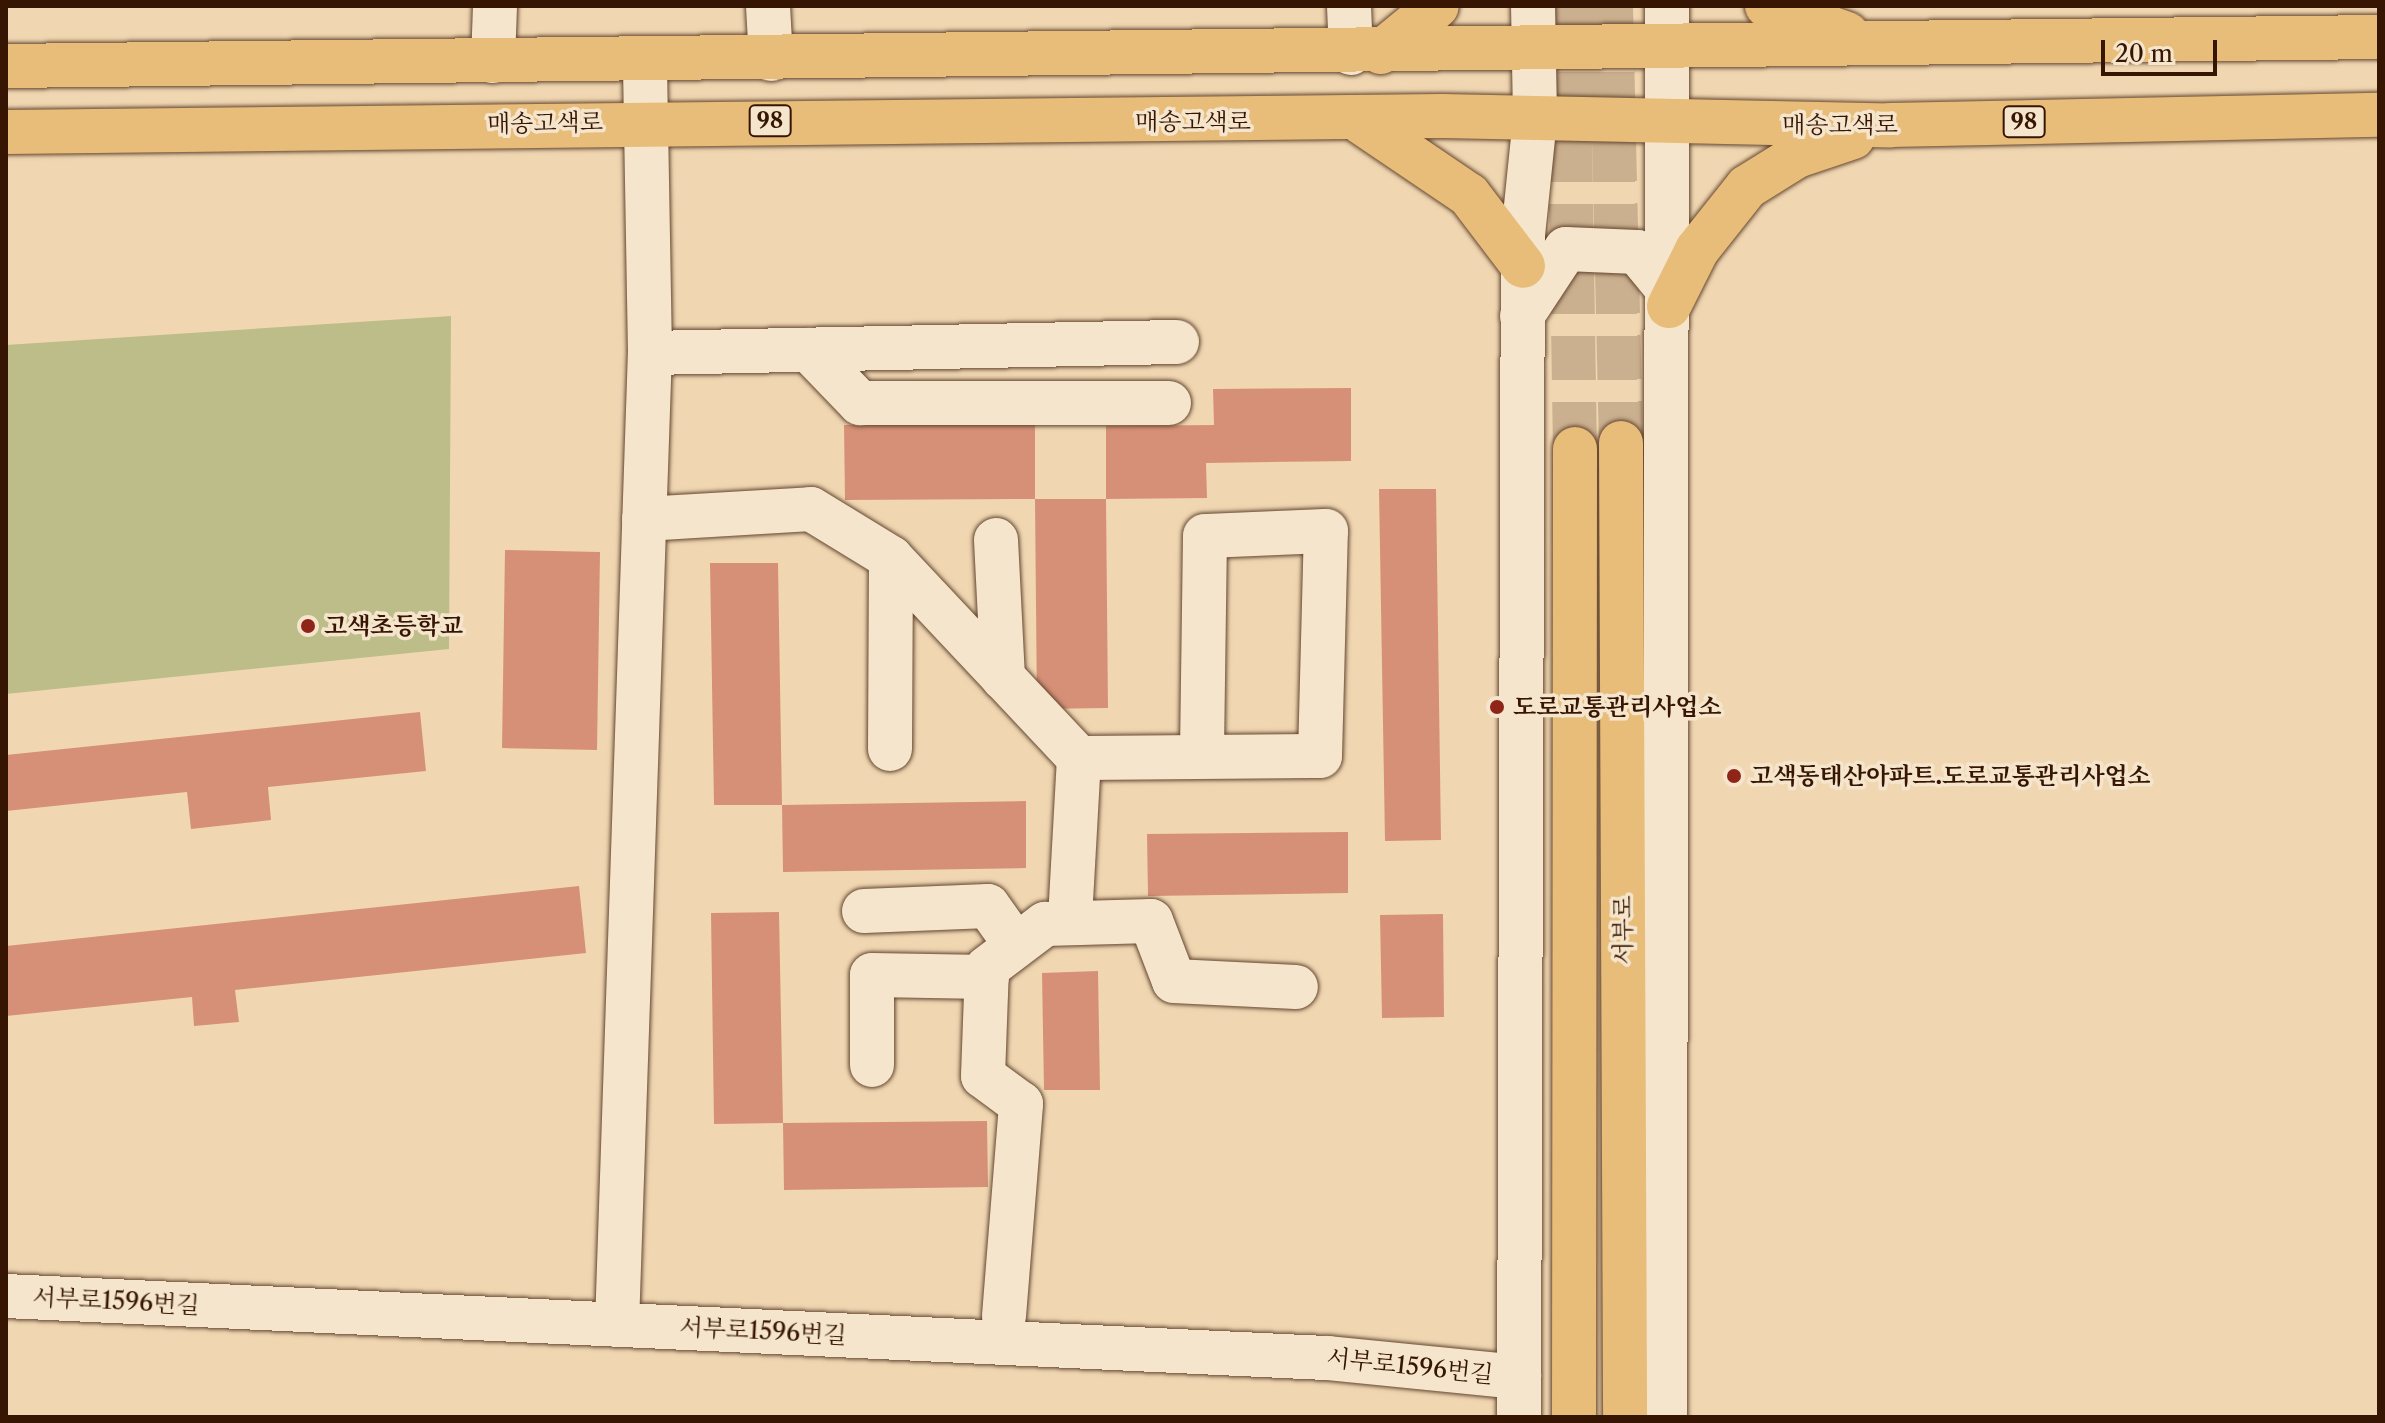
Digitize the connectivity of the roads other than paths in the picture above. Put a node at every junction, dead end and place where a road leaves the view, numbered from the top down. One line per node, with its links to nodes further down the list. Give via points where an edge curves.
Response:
1 (495, 6): 13 (street)
2 (768, 6): 12 (street)
3 (1349, 6): 10 (street)
4 (1437, 6): 10 (main road)
5 (1767, 6): 9 (main road)
6 (1668, 26): 7 (main road); 9 (main road); 19 (street)
7 (1534, 27): 10 (main road); 16 (street)
8 (2379, 37): 9 (main road)
9 (1884, 46)
10 (1366, 53): 12 (main road)
11 (645, 59): 12 (main road); 13 (main road); 17 (street)
12 (771, 59)
13 (493, 61): 14 (main road)
14 (6, 66)
15 (2379, 115): 20 (main road, 매송고색로 / 98)
16 (1535, 118): 18 (main road, 매송고색로 / 98); 19 (main road, 매송고색로 / 98); 22 (street)
17 (644, 122): 18 (main road, 매송고색로 / 98); 21 (main road, 매송고색로 / 98); 27 (street)
18 (1361, 122): 22 (main road, via 1469,195)
19 (1669, 124): 20 (main road, 매송고색로 / 98); 23 (street)
20 (1890, 125): 23 (main road, via 1797,156 1747,187 1697,250)
21 (6, 132)
22 (1523, 266): 24 (street)
23 (1669, 299): 24 (street, via 1637,252 1566,249); 50 (street)
24 (1522, 316): 47 (street)
25 (1177, 342): 26 (street)
26 (809, 350): 27 (street); 28 (street, via 860,403)
27 (650, 353): 31 (street)
28 (1169, 403)
29 (1621, 443): 49 (main road, 서부로)
30 (1575, 449): 48 (main road)
31 (644, 519): 33 (street, via 811,509); 46 (street)
32 (996, 540): 34 (street)
33 (891, 558): 34 (street); 35 (street)
34 (1003, 678): 37 (street)
35 (890, 749)
36 (1202, 756): 36 (street, via 1320,756 1326,531 1205,536); 37 (street)
37 (1079, 758): 39 (street)
38 (864, 911): 40 (street, via 988,906)
39 (1070, 921): 40 (street, via 1045,924); 42 (street, via 1151,921 1174,981)
40 (1015, 944): 41 (street, via 987,968)
41 (987, 977): 43 (street, via 872,975); 45 (street, via 983,1076 1021,1104)
42 (1296, 987)
43 (872, 1065)
44 (6, 1296): 46 (street, 서부로1596번길)
45 (1004, 1316)
46 (617, 1325): 47 (street, 서부로1596번길, via 1328,1358)
47 (1519, 1397)
48 (1574, 1417)
49 (1625, 1417)
50 (1665, 1417)

